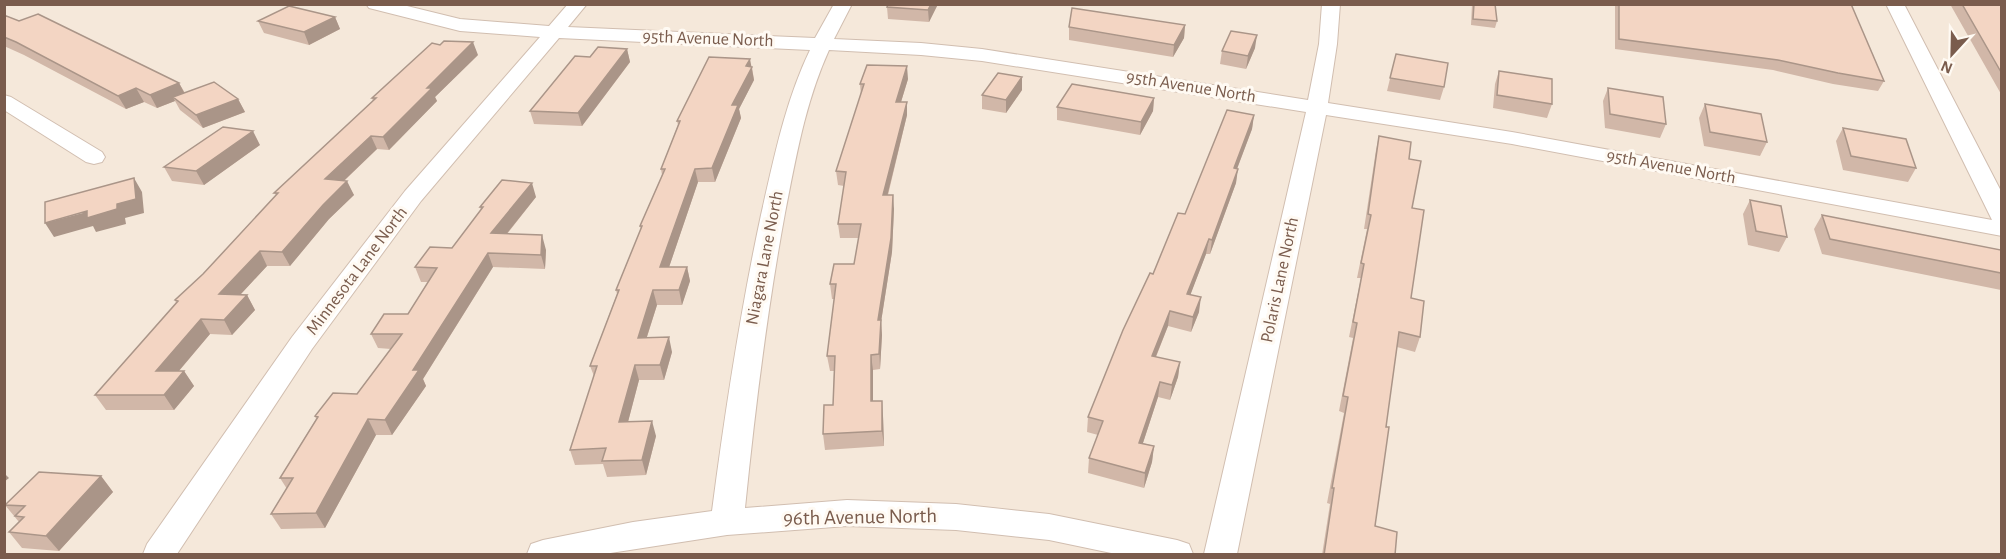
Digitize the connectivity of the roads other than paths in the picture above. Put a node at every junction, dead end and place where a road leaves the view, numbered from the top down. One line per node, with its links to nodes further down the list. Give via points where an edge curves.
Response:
1 (375, 4): 6 (street, 95th Avenue North, via 460,25)
2 (578, 4): 6 (street, Minnesota Lane North)
3 (843, 4): 7 (street, Niagara Lane North)
4 (1330, 4): 9 (street, Polaris Lane North, via 1328,44)
5 (1895, 4): 11 (street)
6 (553, 33): 7 (street, 95th Avenue North); 14 (street, Minnesota Lane North, via 413,196 302,344)
7 (822, 44): 9 (street, 95th Avenue North, via 982,55); 13 (street, Niagara Lane North, via 801,95 757,291)
8 (4, 101): 10 (street)
9 (1317, 107): 12 (street, 95th Avenue North, via 1512,138); 17 (street, Polaris Lane North)
10 (94, 157)
11 (2001, 217)
12 (2001, 229)
13 (727, 522): 15 (street, 96th Avenue North, via 633,535); 16 (street, 96th Avenue North, via 847,513 956,517 1049,526)
14 (159, 555)
15 (543, 555)
16 (1177, 555)
17 (1220, 555)

